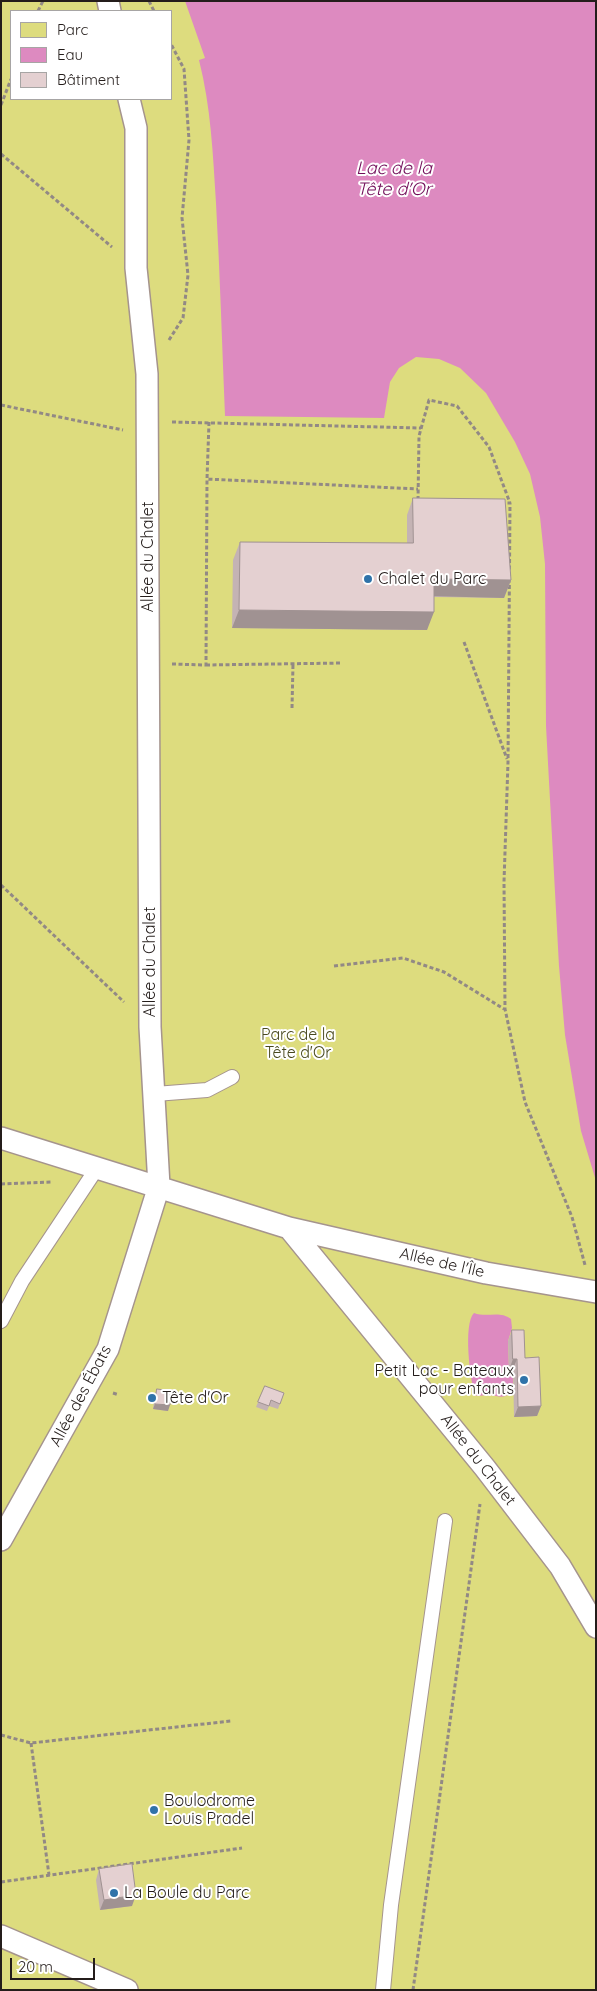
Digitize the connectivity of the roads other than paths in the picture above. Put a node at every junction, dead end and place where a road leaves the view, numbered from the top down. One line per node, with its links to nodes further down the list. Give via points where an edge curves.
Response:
1 (130, 100): 3 (street, Allée du Chalet, via 136,128 136,268 147,374 150,1027)
2 (232, 1078): 3 (lane, via 207,1090)
3 (155, 1094): 6 (street, Allée du Chalet)
4 (1, 1138): 5 (street)
5 (97, 1168): 6 (street); 9 (lane, via 22,1281)
6 (159, 1186): 7 (street); 11 (street, Allée des Ébats, via 108,1349)
7 (289, 1228): 8 (street, Allée de l'Île, via 486,1273); 12 (street, Allée du Chalet, via 485,1468 560,1566)
8 (594, 1291)
9 (1, 1321)
10 (445, 1521): 15 (lane)
11 (1, 1540)
12 (596, 1627)
13 (1, 1936): 14 (street)
14 (127, 1990)
15 (382, 1990)

